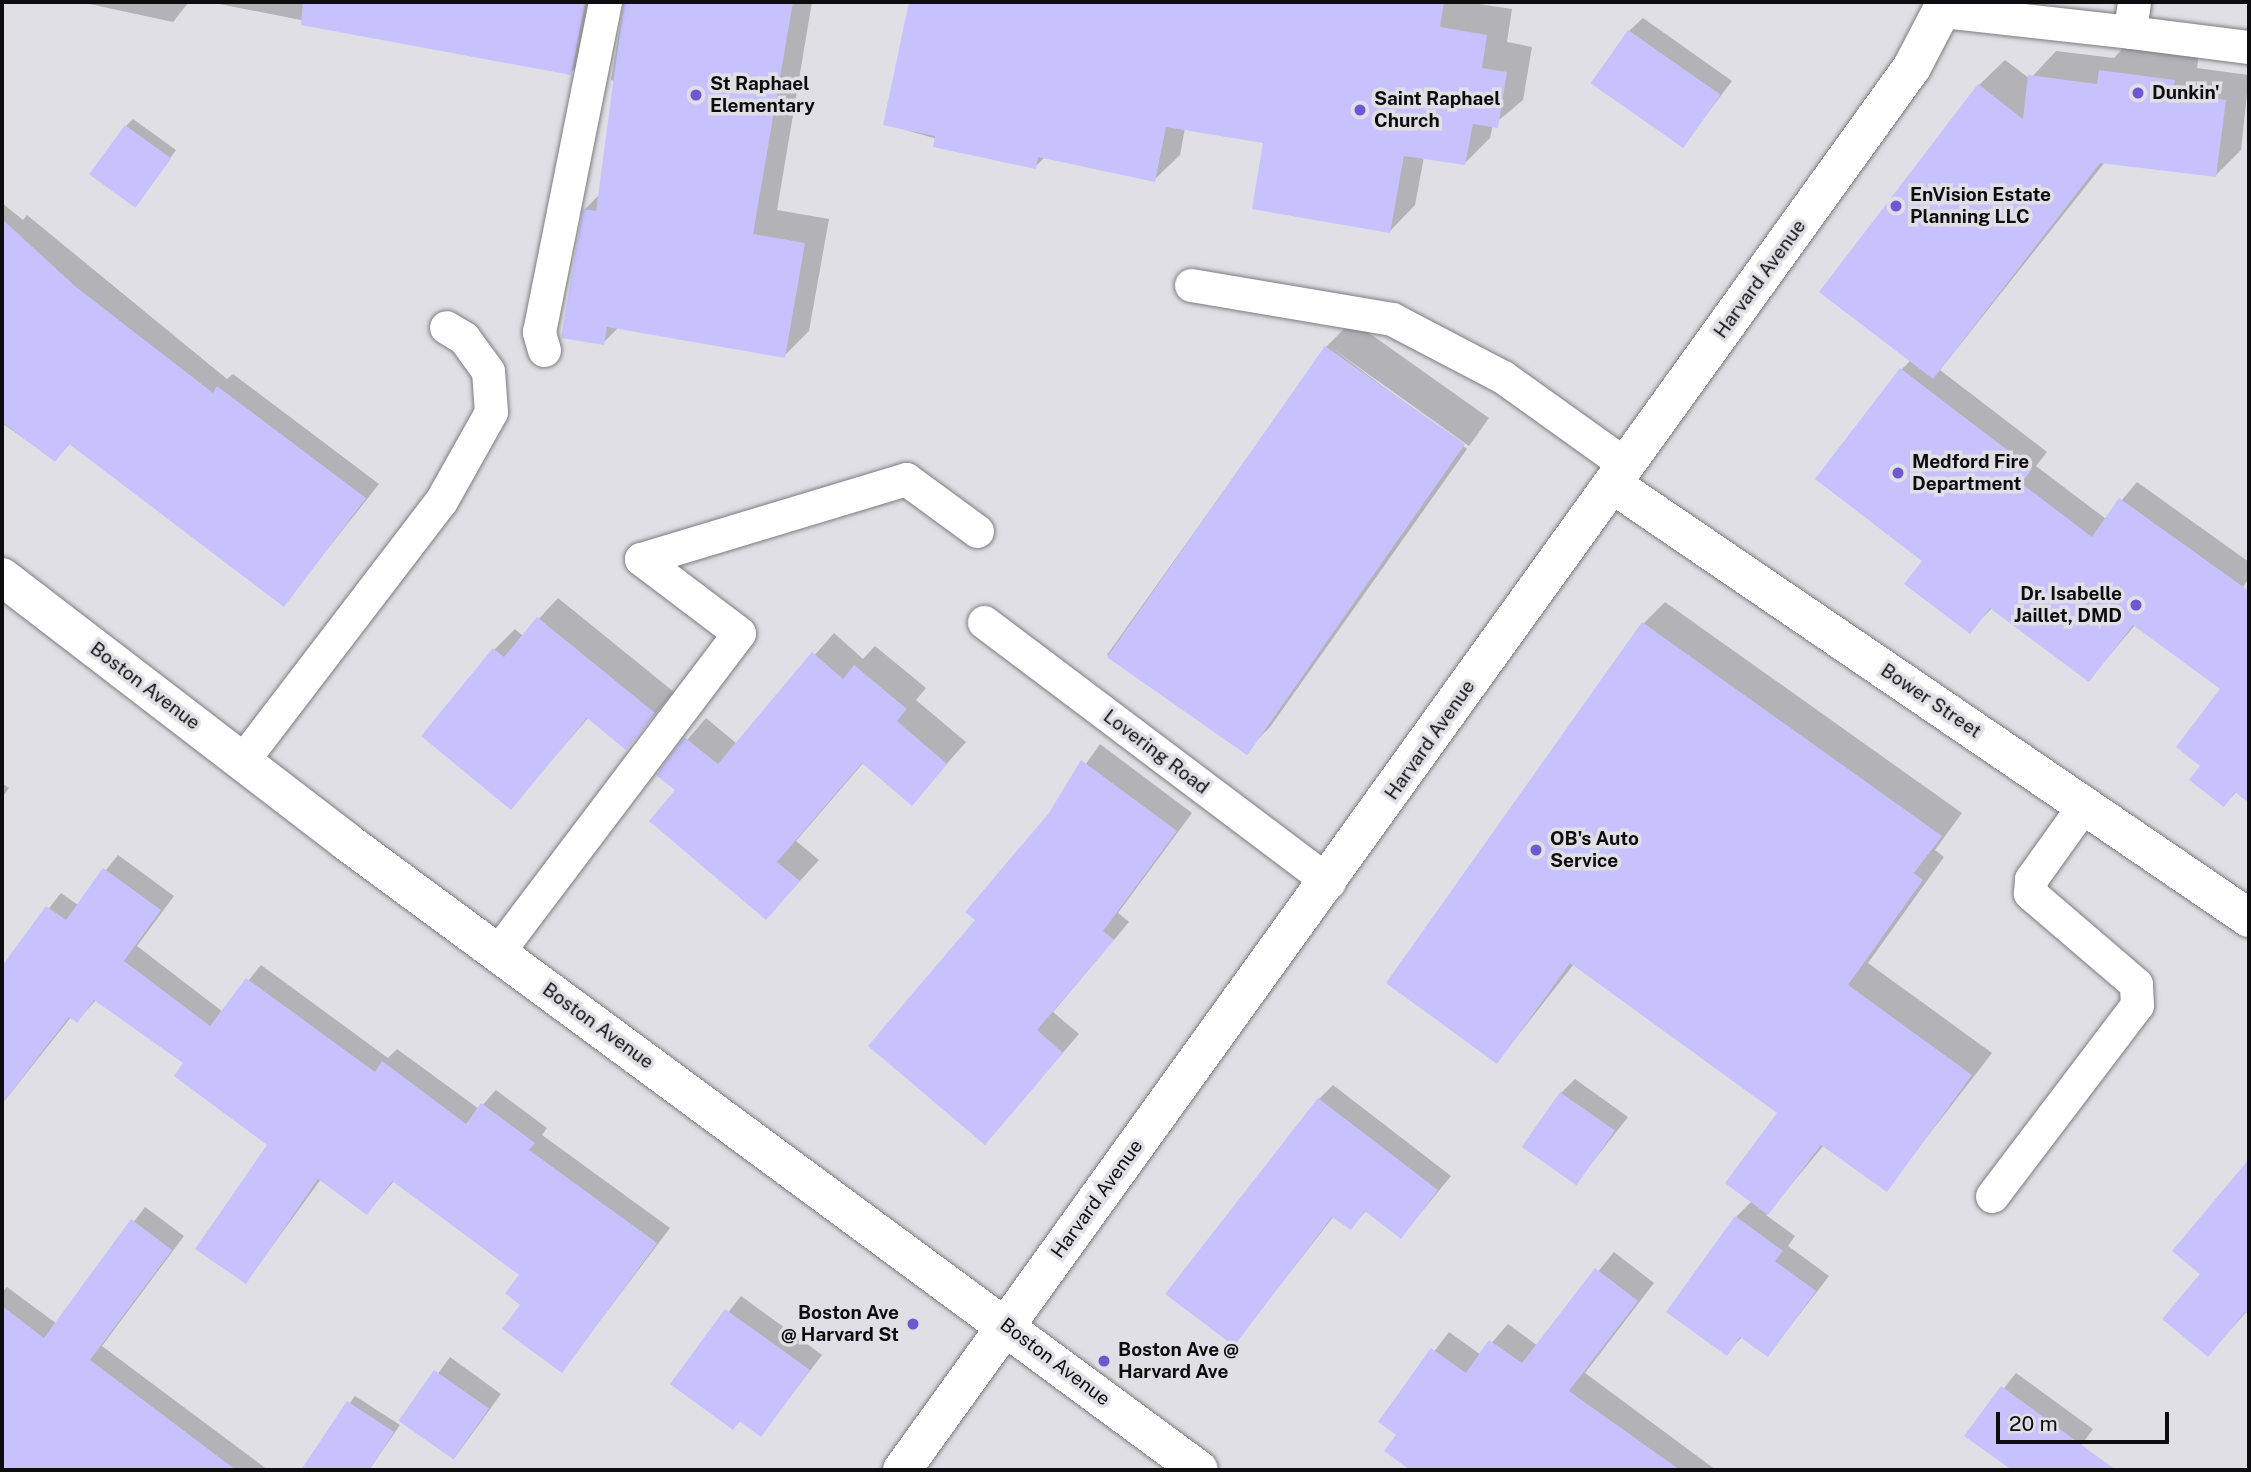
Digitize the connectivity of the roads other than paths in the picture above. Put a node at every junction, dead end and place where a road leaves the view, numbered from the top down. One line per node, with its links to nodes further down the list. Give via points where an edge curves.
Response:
1 (605, 2): 7 (lane, via 539,332)
2 (1945, 7): 3 (lane); 8 (street, Harvard Avenue, via 1912,67)
3 (2132, 17): 4 (lane)
4 (2249, 47)
5 (1191, 285): 8 (lane, via 1392,318 1503,377)
6 (446, 327): 12 (lane, via 484,362 491,412 441,501)
7 (544, 350)
8 (1619, 475): 13 (street, Bower Street); 14 (street, Harvard Avenue)
9 (976, 531): 16 (lane, via 906,479 641,559 739,633)
10 (2, 577): 12 (street, Boston Avenue)
11 (984, 622): 14 (lane, Lovering Road)
12 (242, 761): 16 (street, Boston Avenue)
13 (2084, 806): 15 (street, Bower Street); 17 (lane, via 2031,879 2030,893 2136,984 2137,1005)
14 (1329, 882): 18 (street, Harvard Avenue)
15 (2249, 918)
16 (497, 953): 18 (street, Boston Avenue)
17 (1992, 1196)
18 (1006, 1324): 19 (street, Harvard Avenue); 20 (street, Boston Avenue)
19 (902, 1470)
20 (1199, 1470)

